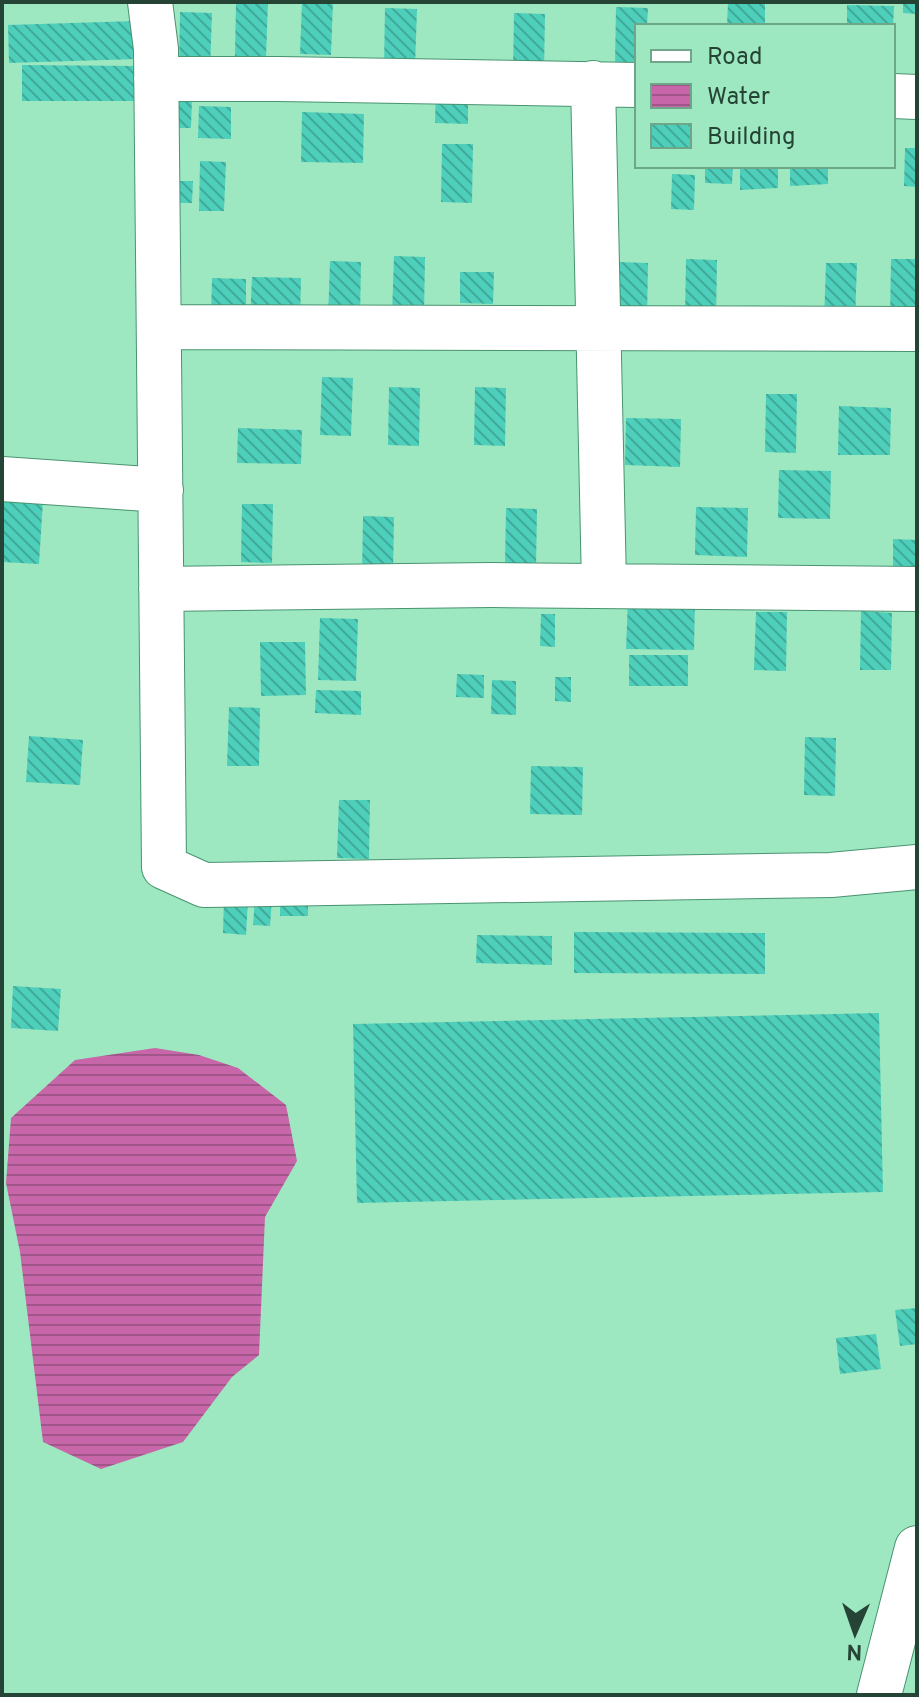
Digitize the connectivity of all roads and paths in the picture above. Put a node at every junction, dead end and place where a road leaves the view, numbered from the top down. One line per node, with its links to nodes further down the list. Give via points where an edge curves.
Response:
1 (150, 2): 2 (street)
2 (156, 79): 3 (street); 7 (street)
3 (593, 83): 4 (street); 9 (street)
4 (635, 85)
5 (895, 96): 6 (street)
6 (917, 97)
7 (159, 327): 9 (street); 11 (street)
8 (917, 329): 9 (street)
9 (598, 330): 12 (street)
10 (2, 479): 11 (street)
11 (161, 490): 13 (street)
12 (604, 585): 13 (street); 14 (street)
13 (161, 589): 15 (street, via 164,867 204,885 831,875)
14 (917, 589)
15 (917, 867)
16 (917, 1548): 17 (street)
17 (879, 1695)

